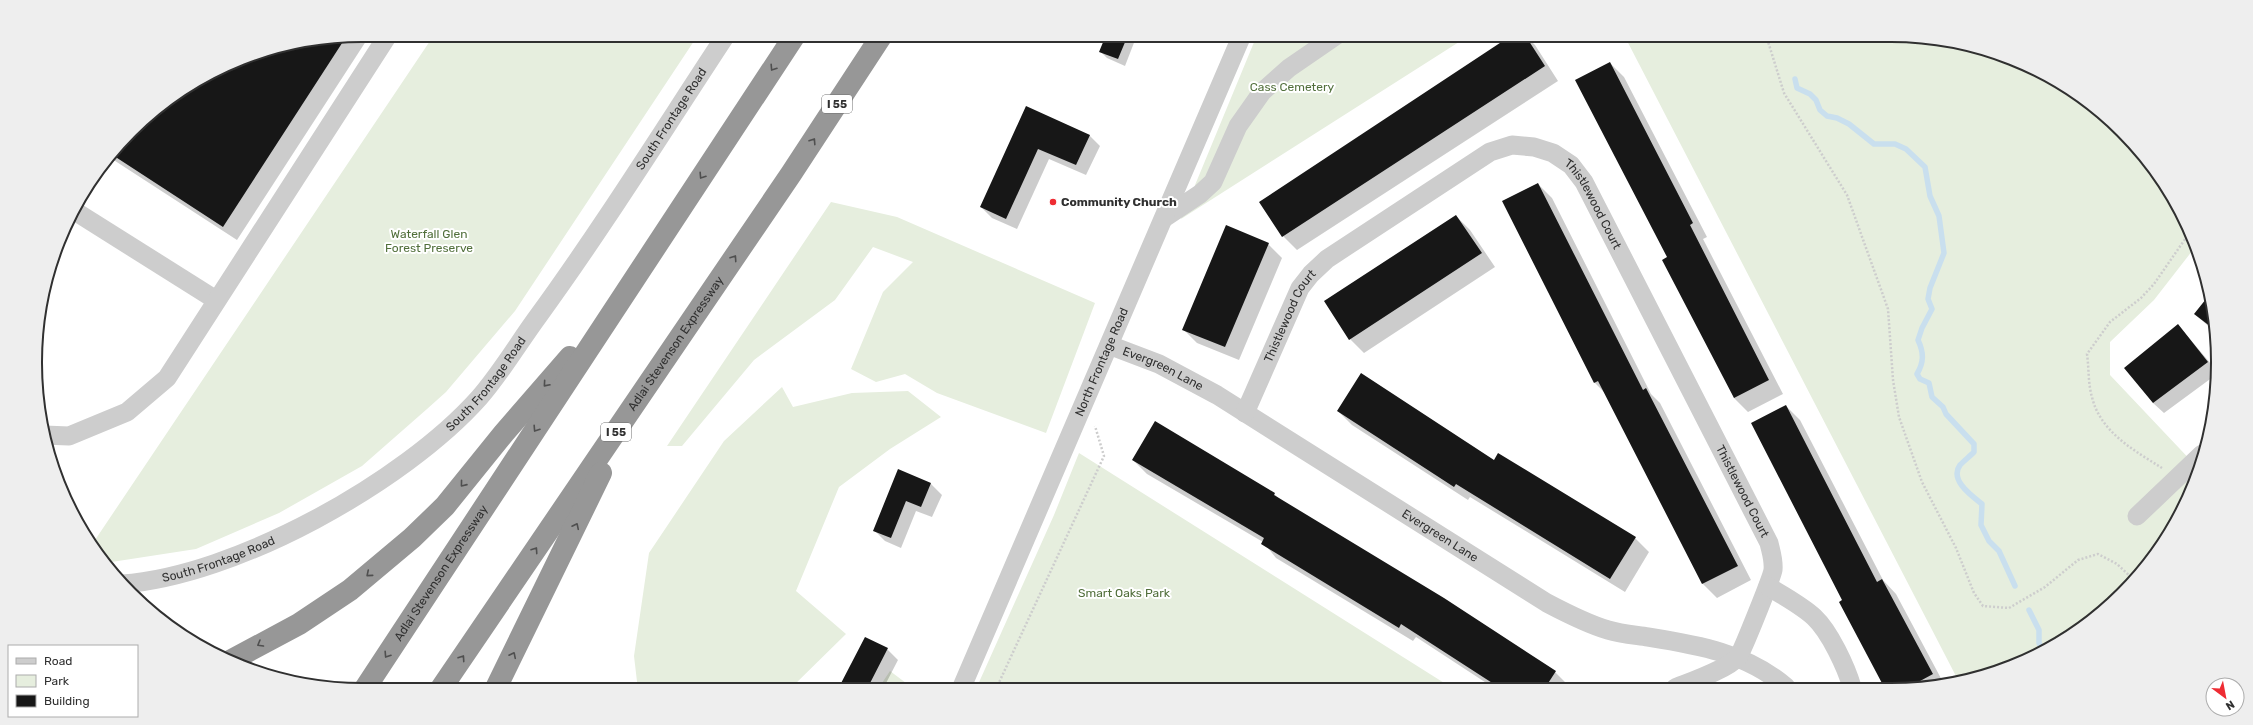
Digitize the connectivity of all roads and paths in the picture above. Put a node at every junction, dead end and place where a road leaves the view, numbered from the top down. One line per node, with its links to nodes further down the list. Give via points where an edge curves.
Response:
1 (383, 42): 12 (street)
2 (721, 42): 24 (street, South Frontage Road, via 573,268 479,397 426,448 348,500 276,539 199,570)
3 (790, 42): 11 (highway, Adlai Stevenson Expressway, one-way to 11)
4 (877, 42): 15 (highway, Adlai Stevenson Expressway / I 55, one-way to 4)
5 (1239, 42): 9 (street, North Frontage Road)
6 (1327, 42): 9 (street, via 1289,68 1262,92 1238,126 1213,182)
7 (1768, 42): 23 (path, via 1784,93 1847,195 1888,309 1893,380 1900,417 1922,482 1956,548 1974,593 1983,606 2009,608 2045,587 2078,560 2098,554 2117,564)
8 (79, 213): 12 (street)
9 (1164, 218): 13 (street, North Frontage Road)
10 (2186, 238): 21 (path, via 2154,284 2141,298 2110,322 2087,354 2092,398 2100,417 2112,433 2136,452)
11 (627, 292): 26 (highway, one-way to 26, via 504,433 445,506 412,538 350,590 299,624); 28 (highway, Adlai Stevenson Expressway, one-way to 28)
12 (216, 300): 18 (street, via 167,378 127,412)
13 (1109, 345): 14 (street, North Frontage Road); 16 (street, Evergreen Lane, via 1160,364)
14 (1085, 399): 31 (street, North Frontage Road); 32 (path, via 1104,456)
15 (632, 409): 29 (highway, Adlai Stevenson Expressway / I 55, one-way to 15); 30 (highway, one-way to 15)
16 (1245, 413): 25 (street, Thistlewood Court, via 1300,288 1310,274 1327,259 1490,152 1512,145 1534,147 1553,153 1571,165 1584,182 1769,543 1773,571); 27 (street, Evergreen Lane, via 1547,603 1572,616 1608,630 1696,645)
17 (51, 435): 18 (street)
18 (65, 436): 19 (street)
19 (53, 443)
20 (2196, 460): 21 (street)
21 (2178, 478): 22 (street)
22 (2137, 516)
23 (2129, 576)
24 (130, 583)
25 (1768, 586): 27 (street, Thistlewood Court); 35 (street, via 1814,617 1826,634)
26 (237, 657)
27 (1738, 657): 33 (street, via 1709,675); 34 (street, Evergreen Lane)
28 (369, 683)
29 (445, 683)
30 (498, 683)
31 (964, 683)
32 (999, 683)
33 (1688, 683)
34 (1781, 683)
35 (1851, 683)

